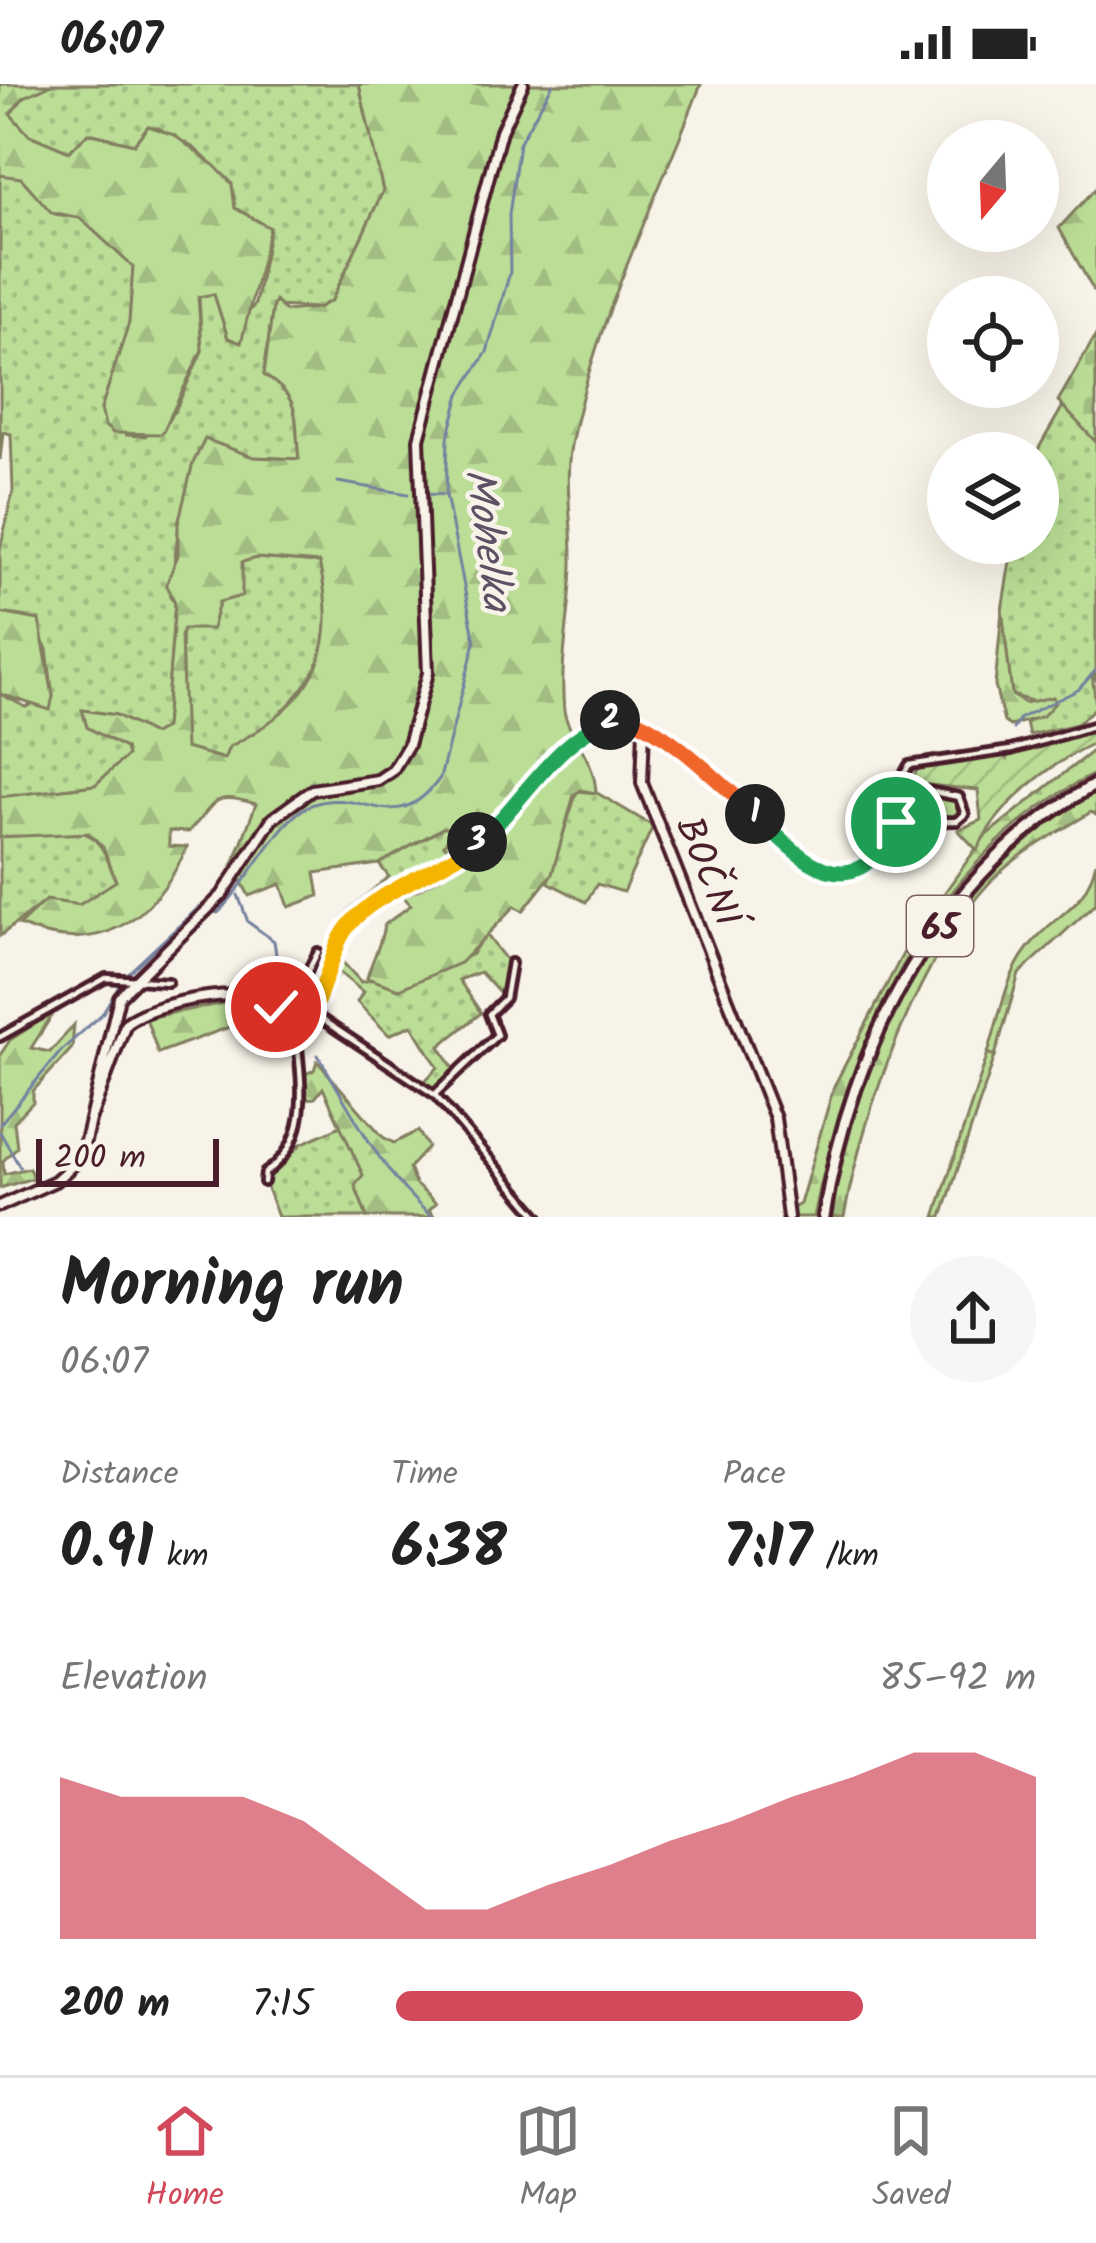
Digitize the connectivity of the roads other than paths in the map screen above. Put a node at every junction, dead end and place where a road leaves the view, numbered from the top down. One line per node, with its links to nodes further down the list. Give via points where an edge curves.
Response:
1 (523, 84): 7 (street, via 501,131 419,440 428,673 417,725 400,761 378,780 311,790 282,809 210,908)
2 (1096, 725): 3 (street, via 1011,750 909,765 906,785 958,797 965,814 957,821 896,822 862,866 845,871 797,853 666,734)
3 (644, 728): 10 (street, via 616,718 579,736 463,854 355,913 338,940 324,994); 18 (street, BOČNÍ, via 642,783 775,1118)
4 (1096, 784): 19 (main road, 65, via 1005,849 927,945 856,1088)
5 (318, 952): 9 (street)
6 (512, 963): 13 (street, via 506,998 489,1014 497,1035)
7 (126, 979): 8 (street); 12 (street, via 42,1010); 14 (street)
8 (168, 982)
9 (276, 1007): 11 (street); 14 (street, via 225,996 134,1017 120,1030)
10 (309, 1011): 11 (street); 13 (street)
11 (295, 1015): 15 (street, via 300,1132)
12 (0, 1037)
13 (435, 1095): 17 (street)
14 (91, 1116): 16 (street, via 75,1166)
15 (264, 1182)
16 (0, 1206)
17 (539, 1217)
18 (788, 1217)
19 (824, 1217)

